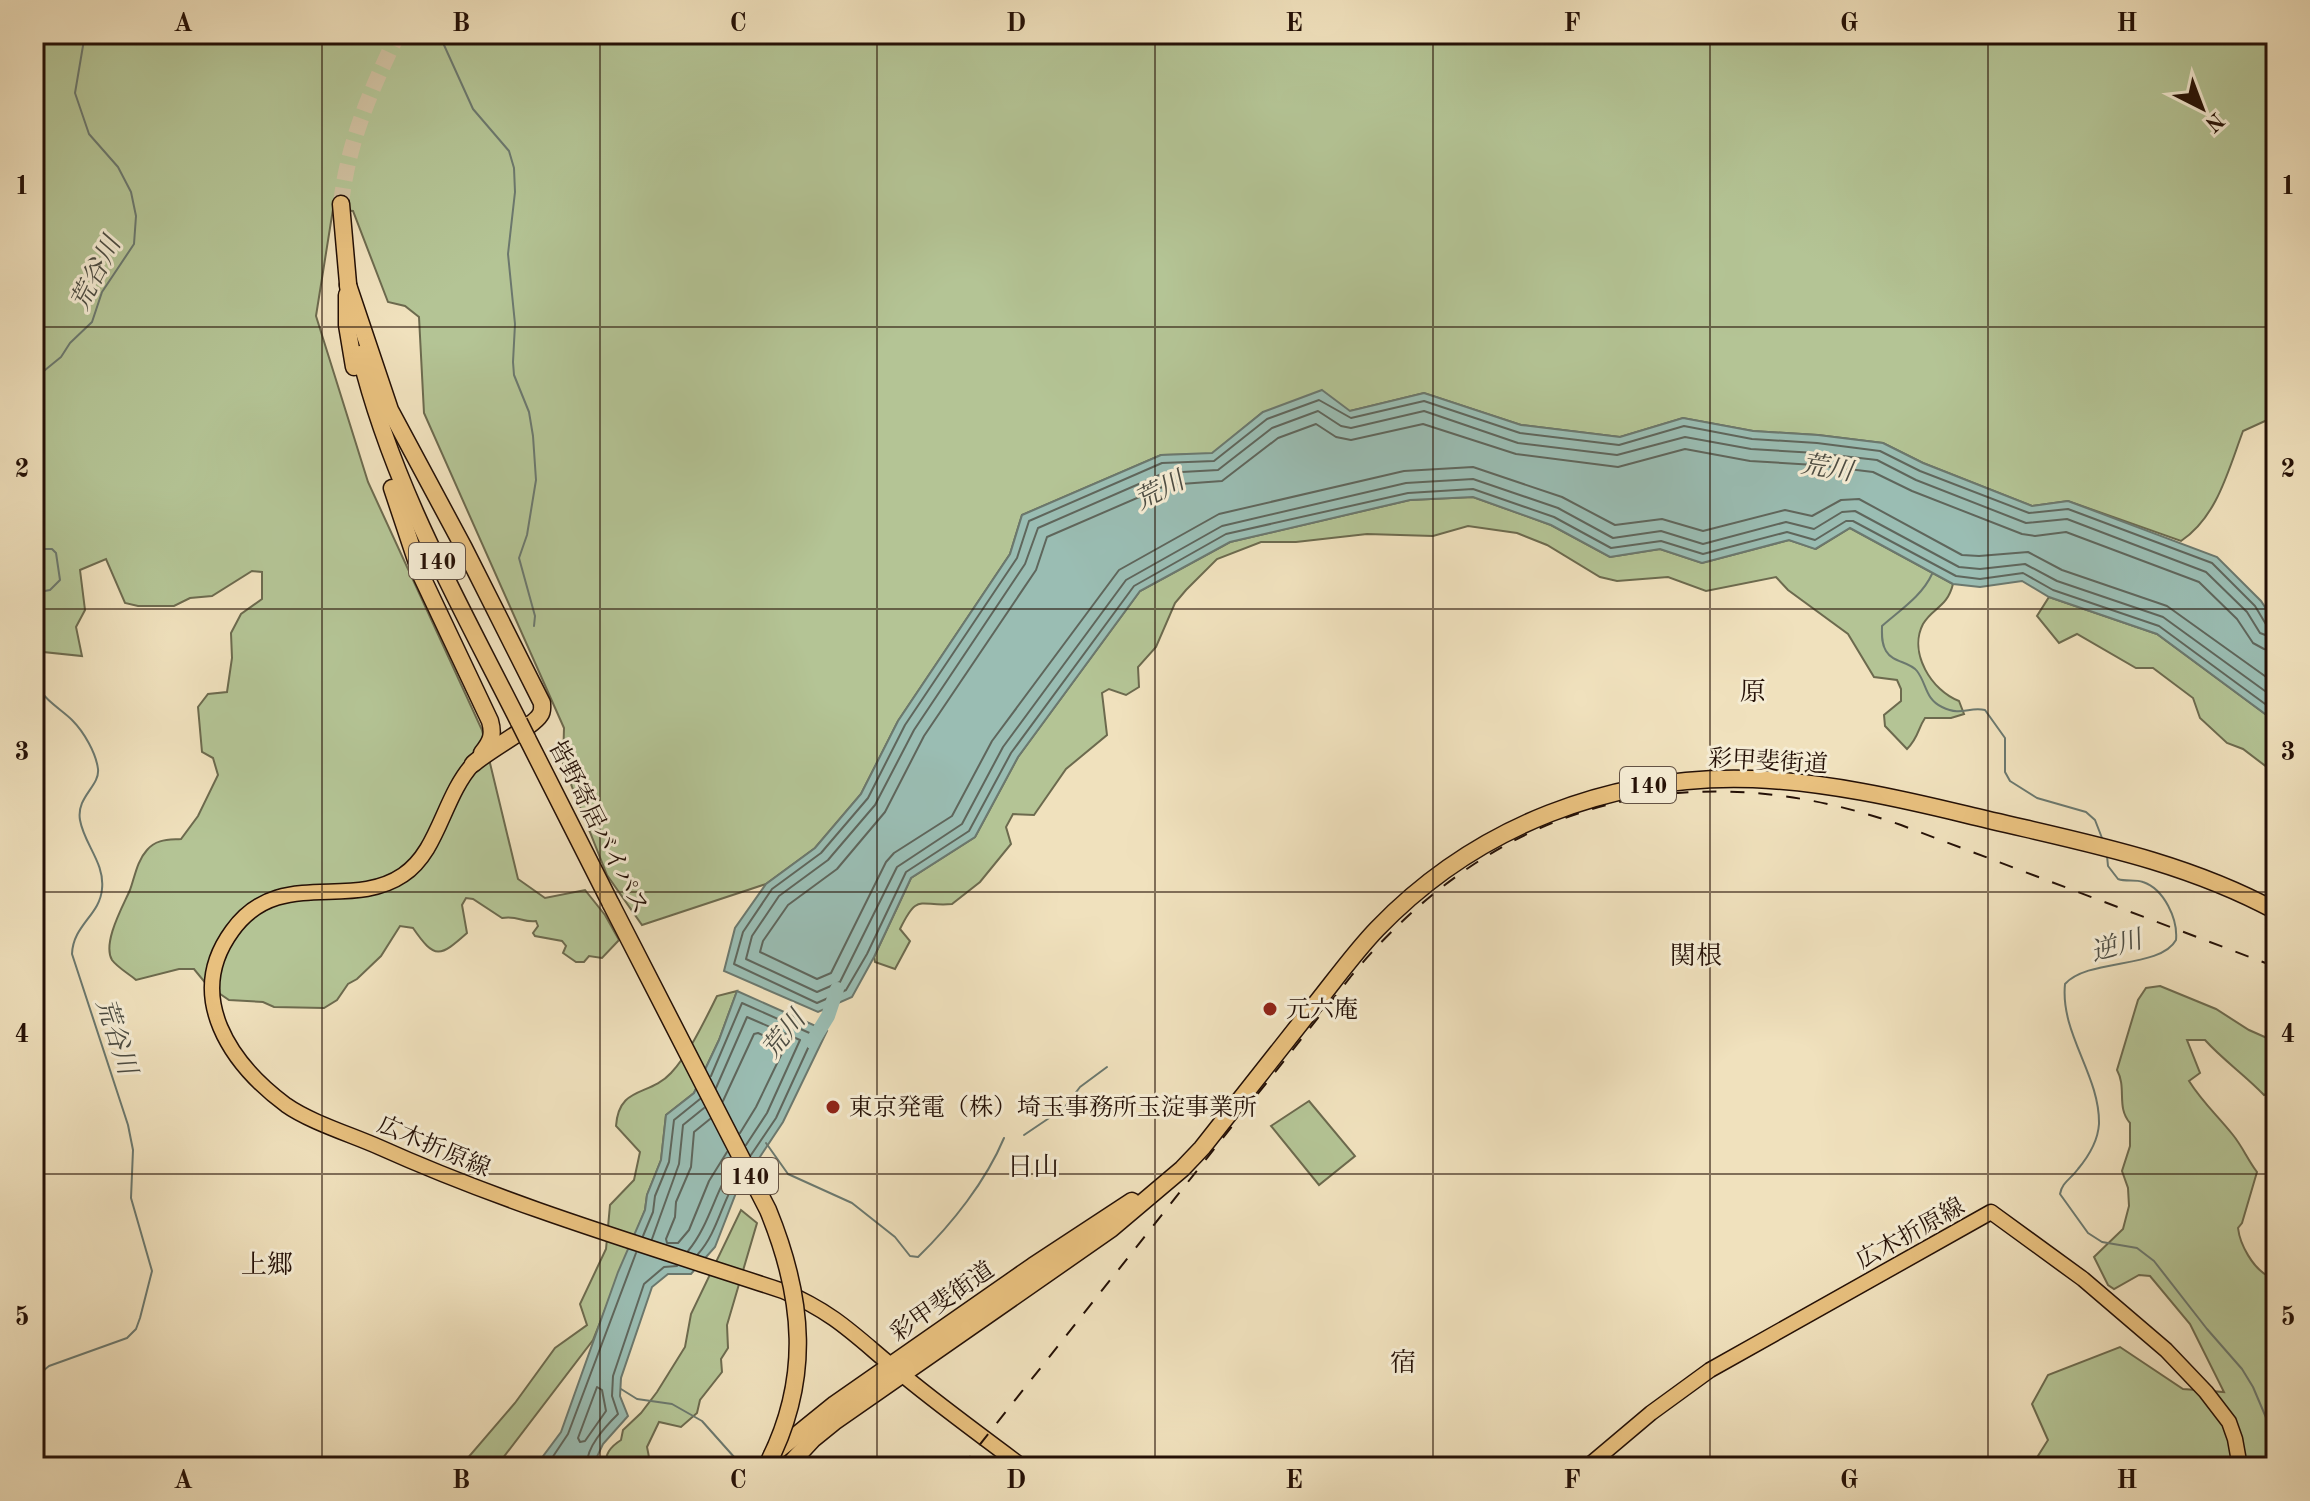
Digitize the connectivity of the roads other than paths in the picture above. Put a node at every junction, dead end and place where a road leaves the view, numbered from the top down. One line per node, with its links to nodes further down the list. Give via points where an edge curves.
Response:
1 (341, 204): 2 (highway, 皆野寄居バイパス / 140)
2 (348, 285): 3 (highway, via 354,366 375,437 421,575 492,729 491,742); 3 (highway, via 390,410 542,703 535,721); 7 (highway, 皆野寄居バイパス / 140, bridge, via 370,395 424,536 768,1210 787,1262 797,1310 796,1364 790,1404)
3 (473, 764): 5 (main road, 広木折原線, via 450,795 423,855 407,873 371,889 278,897 239,922 217,960 212,984 213,1007 236,1058 299,1113 471,1187 820,1308)
4 (2276, 911): 5 (highway, 彩甲斐街道 / 140, via 2146,857 1843,789 1718,779 1650,785 1554,810 1458,861 1376,930 1202,1148 1161,1185 1099,1221)
5 (896, 1370): 6 (highway, 彩甲斐街道 / 140, via 813,1419); 8 (highway, 彩甲斐街道 / 140); 9 (main road, 広木折原線)
6 (759, 1467)
7 (766, 1467)
8 (787, 1467)
9 (1023, 1467)
10 (1587, 1467): 11 (main road, 広木折原線, via 1710,1370 1991,1212 2083,1279 2166,1350 2229,1422)
11 (2240, 1467)

